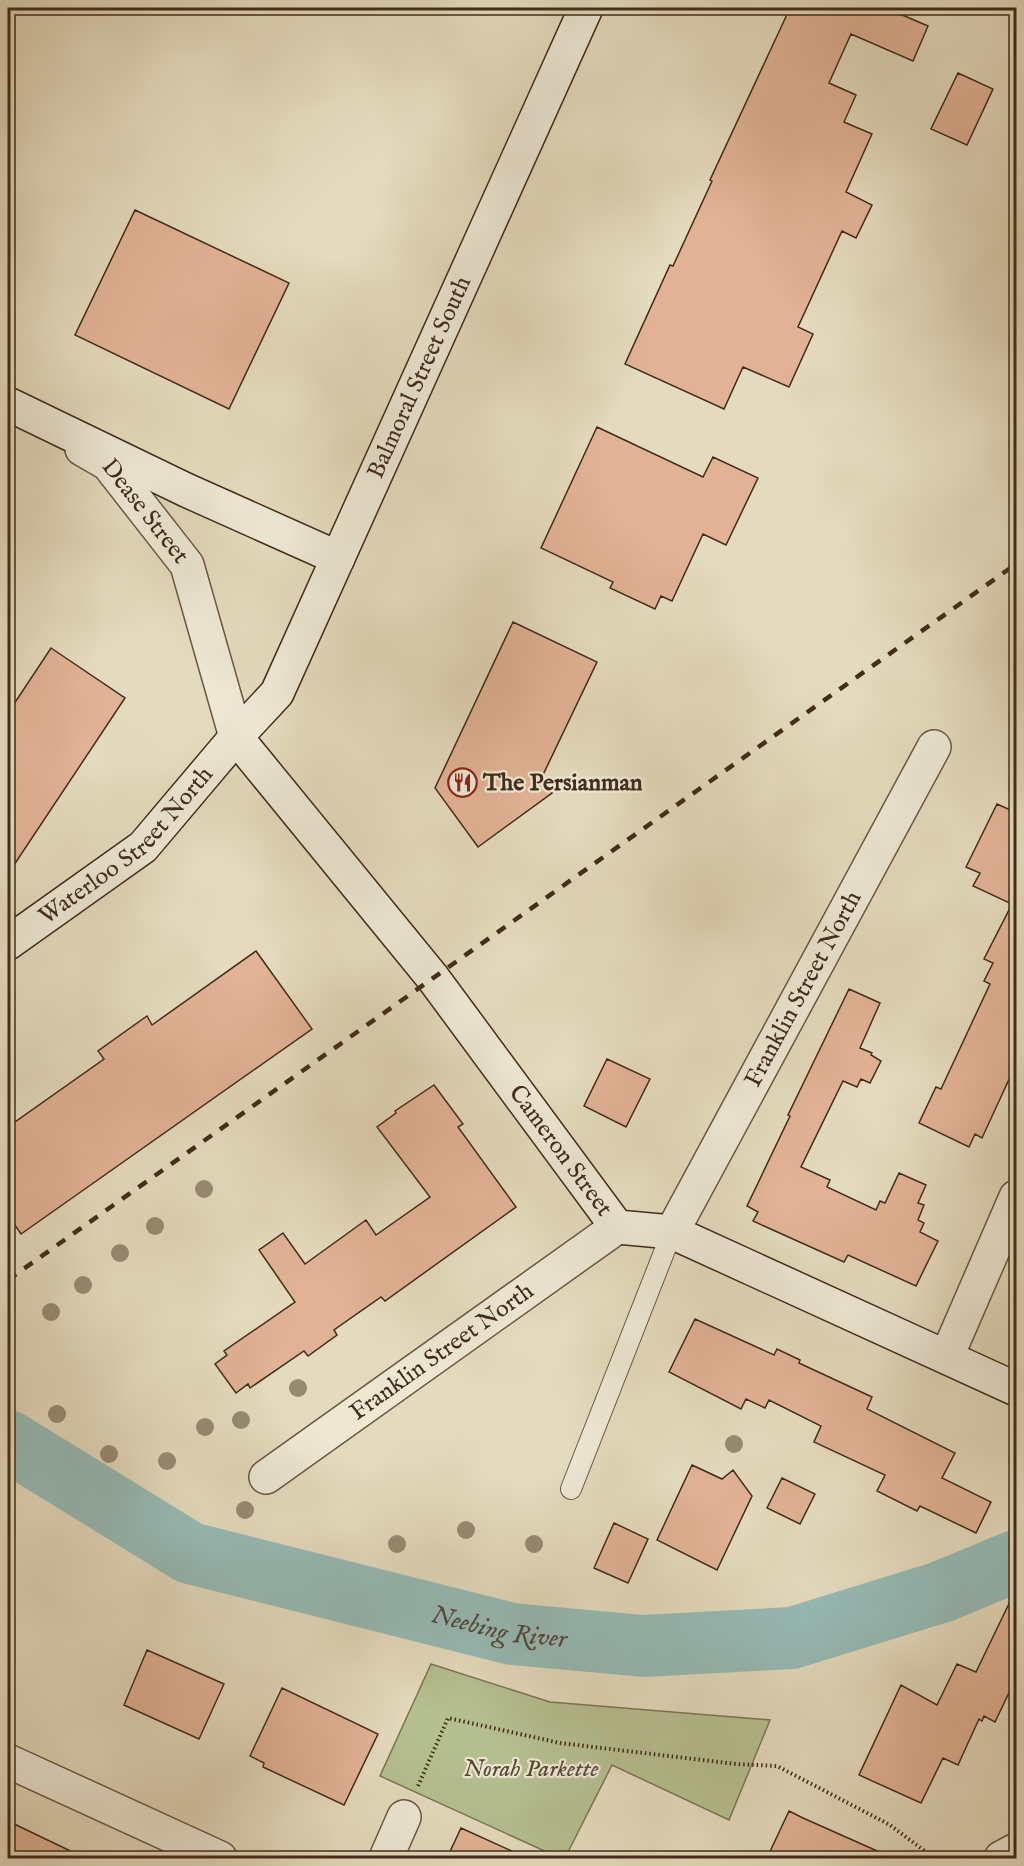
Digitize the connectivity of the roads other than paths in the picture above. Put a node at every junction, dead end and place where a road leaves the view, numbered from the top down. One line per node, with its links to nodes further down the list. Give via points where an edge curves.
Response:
1 (586, 8): 3 (street, Balmoral Street South)
2 (8, 405): 3 (street); 4 (street, Dease Street, via 108,464 187,565)
3 (338, 558): 4 (street, Balmoral Street South, via 277,693)
4 (236, 736): 6 (street, Waterloo Street North, via 143,847); 8 (street, Cameron Street, via 433,978)
5 (934, 747): 9 (street, Franklin Street North)
6 (8, 943)
7 (1017, 1197): 10 (street)
8 (617, 1227): 9 (street, Cameron Street); 12 (street, Franklin Street North)
9 (672, 1232): 10 (street, Cameron Street); 13 (lane)
10 (947, 1356): 11 (street, Cameron Street)
11 (1017, 1389)
12 (266, 1477)
13 (571, 1489)
14 (8, 1761): 17 (street)
15 (404, 1817): 18 (street)
16 (1017, 1850): 19 (street)
17 (220, 1858)
18 (386, 1858)
19 (1001, 1858)

